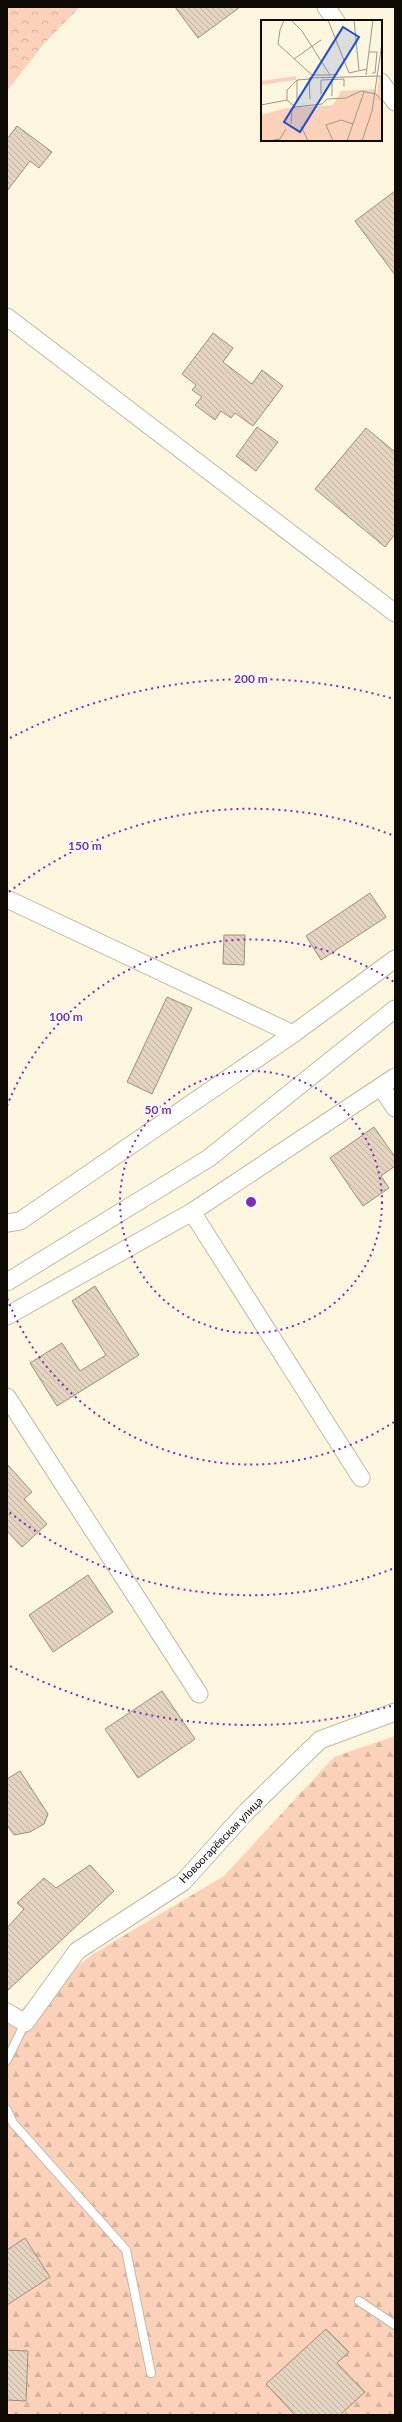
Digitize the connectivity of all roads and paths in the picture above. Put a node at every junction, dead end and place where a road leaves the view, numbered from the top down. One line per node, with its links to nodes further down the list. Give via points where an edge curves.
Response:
1 (326, 7): 2 (street)
2 (335, 20)
3 (382, 83): 4 (street)
4 (395, 102)
5 (7, 317): 6 (street)
6 (395, 613)
7 (7, 899): 10 (street)
8 (395, 959): 10 (street)
9 (395, 1009): 16 (street, via 209,1158)
10 (293, 1034): 15 (street, via 20,1221)
11 (395, 1077): 12 (street)
12 (381, 1087): 13 (street); 14 (street)
13 (395, 1108)
14 (192, 1212): 17 (street); 19 (street)
15 (7, 1223)
16 (7, 1282)
17 (7, 1316)
18 (7, 1397): 20 (street)
19 (361, 1478)
20 (199, 1694)
21 (395, 1712): 23 (street, Новоогарёвская улица, via 320,1740 248,1811 183,1882 76,1951)
22 (7, 2012): 23 (street)
23 (25, 2023): 24 (lane)
24 (7, 2060)
25 (7, 2110): 28 (lane, via 13,2123 126,2250)
26 (359, 2300): 27 (lane)
27 (395, 2325)
28 (151, 2373)

